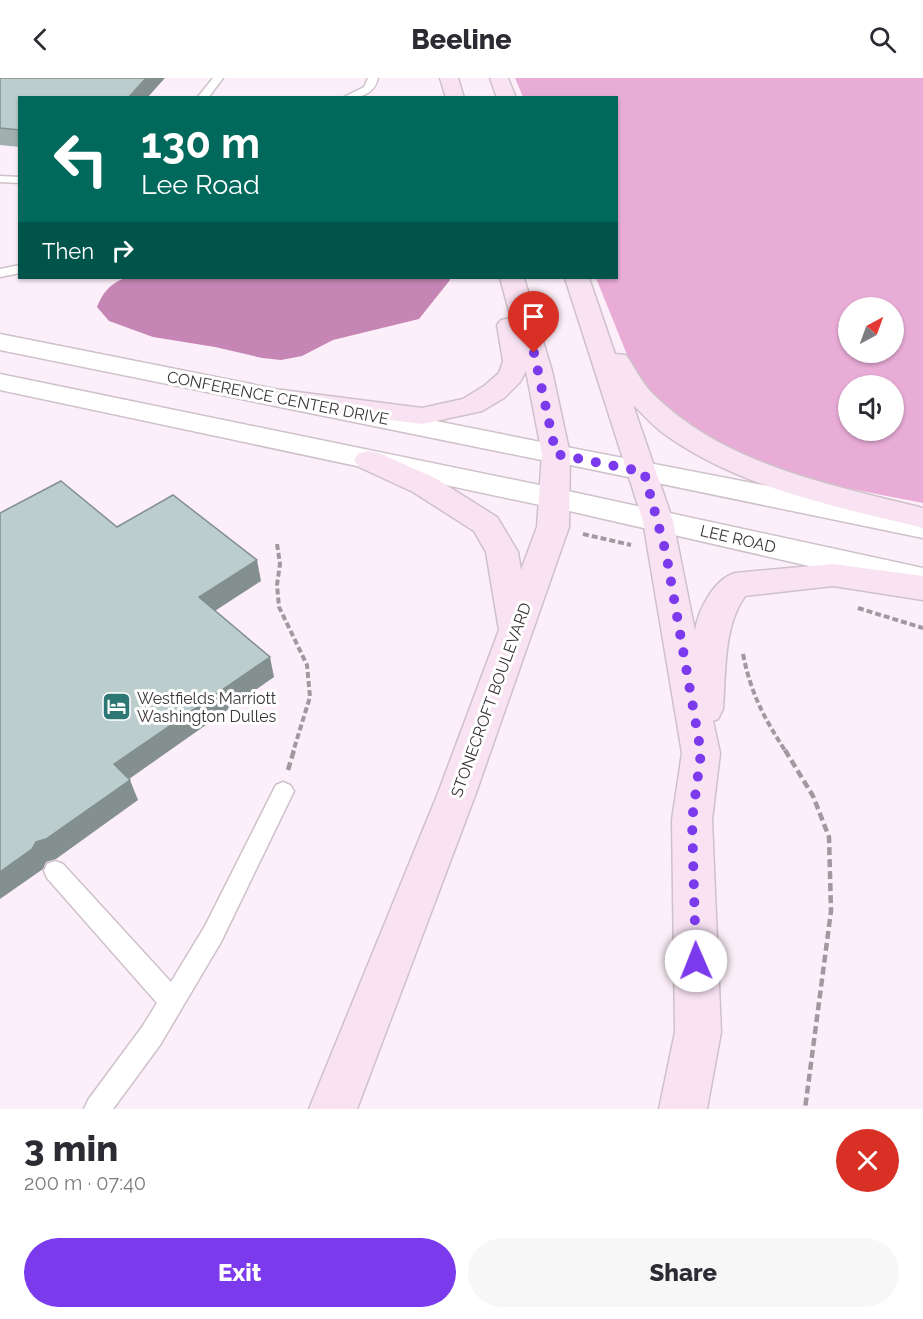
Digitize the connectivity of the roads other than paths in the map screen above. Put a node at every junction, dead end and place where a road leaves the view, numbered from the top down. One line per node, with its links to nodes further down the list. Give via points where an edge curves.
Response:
1 (218, 78): 5 (lane)
2 (373, 78): 6 (lane, via 369,89)
3 (449, 78): 7 (main road)
4 (499, 78): 8 (main road)
5 (204, 96)
6 (352, 96)
7 (454, 96)
8 (506, 96)
9 (0, 179): 10 (lane)
10 (18, 180)
11 (18, 269): 12 (lane)
12 (0, 273)
13 (496, 279): 19 (main road, via 516,361 511,376 472,405 422,416)
14 (512, 279): 20 (main road, STONECROFT BOULEVARD, via 539,371)
15 (577, 279): 22 (main road)
16 (577, 279): 24 (main road, via 627,380 648,404 696,442 779,480)
17 (0, 342): 19 (street, CONFERENCE CENTER DRIVE)
18 (0, 382): 21 (street)
19 (282, 398): 20 (street, CONFERENCE CENTER DRIVE)
20 (556, 454): 22 (street); 23 (main road, STONECROFT BOULEVARD)
21 (369, 460): 23 (street); 29 (main road, via 424,485 486,524 502,552)
22 (644, 472): 25 (street); 26 (main road)
23 (554, 498): 26 (street, LEE ROAD); 29 (main road, STONECROFT BOULEVARD, via 553,527)
24 (923, 518)
25 (923, 527)
26 (648, 534): 27 (street, LEE ROAD); 30 (main road)
27 (923, 580)
28 (923, 588): 30 (main road, via 833,575 735,585 713,626)
29 (516, 634): 35 (main road, STONECROFT BOULEVARD, via 458,793)
30 (701, 753): 36 (main road, via 692,820 698,1032)
31 (283, 791): 33 (lane, via 213,934)
32 (55, 872): 33 (lane)
33 (172, 1001): 34 (lane)
34 (97, 1109)
35 (333, 1109)
36 (683, 1109)

